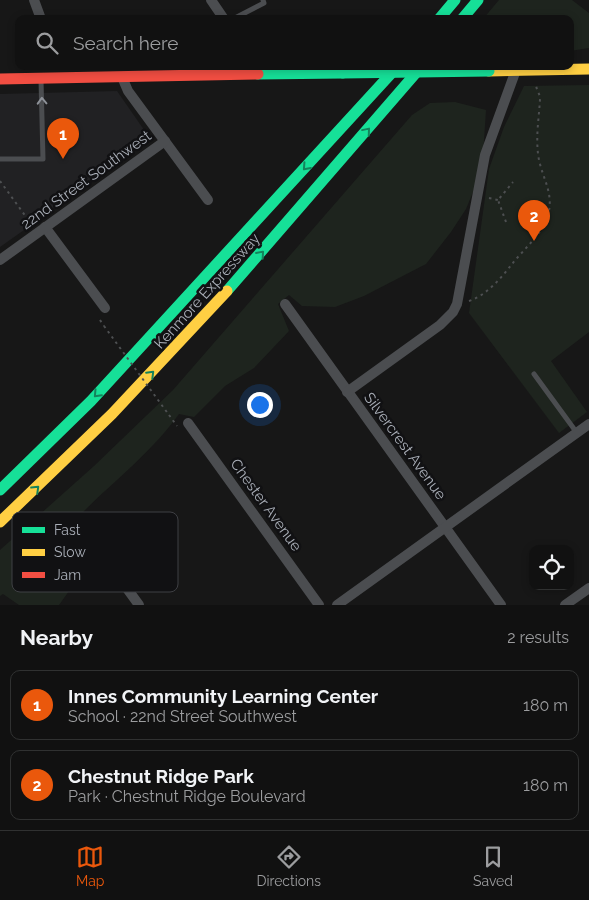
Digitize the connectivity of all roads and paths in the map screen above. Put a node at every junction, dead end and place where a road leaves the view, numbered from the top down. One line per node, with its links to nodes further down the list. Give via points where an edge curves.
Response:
1 (34, 0): 6 (street)
2 (212, 0): 7 (street)
3 (263, 0): 8 (lane, via 264,3)
4 (455, 0): 9 (main road)
5 (478, 0): 10 (main road)
6 (40, 15)
7 (221, 15)
8 (242, 15)
9 (442, 15)
10 (465, 15)
11 (574, 69): 12 (main road)
12 (589, 69)
13 (42, 70): 19 (street)
14 (394, 70): 41 (main road, Kenmore Expressway, one-way to 41, via 90,401)
15 (419, 70): 44 (main road, Kenmore Expressway, one-way to 15, via 95,433 181,345)
16 (516, 70): 17 (main road, bridge); 31 (street, via 485,155)
17 (258, 71): 18 (main road)
18 (122, 77): 19 (main road); 22 (street, via 128,91)
19 (41, 78): 20 (main road); 23 (lane, one-way to 19, via 43,159)
20 (0, 79)
21 (536, 83): 31 (path, via 540,96 538,153 550,191 548,215 542,228 493,286 472,300)
22 (165, 141): 26 (street); 29 (street, 22nd Street Southwest)
23 (0, 159)
24 (0, 180): 28 (path)
25 (514, 182): 27 (path, via 498,200)
26 (208, 200)
27 (506, 222)
28 (32, 225)
29 (45, 227): 30 (street, 22nd Street Southwest); 33 (street)
30 (0, 260)
31 (457, 302): 36 (street, via 453,312 440,325)
32 (285, 304): 36 (street, Silvercrest Avenue)
33 (105, 308)
34 (100, 320): 37 (path, bridge)
35 (534, 374): 40 (lane)
36 (347, 392): 45 (street, Silvercrest Avenue)
37 (168, 415)
38 (188, 423): 49 (street, Chester Avenue)
39 (589, 424): 40 (street)
40 (577, 433): 45 (street)
41 (22, 470): 42 (main road); 43 (main road, Kenmore Expressway)
42 (0, 478)
43 (0, 490)
44 (0, 522)
45 (445, 527): 50 (street); 51 (street, Silvercrest Avenue)
46 (589, 588): 52 (street)
47 (130, 592): 48 (street)
48 (139, 605)
49 (319, 605)
50 (338, 605)
51 (501, 605)
52 (565, 605)

